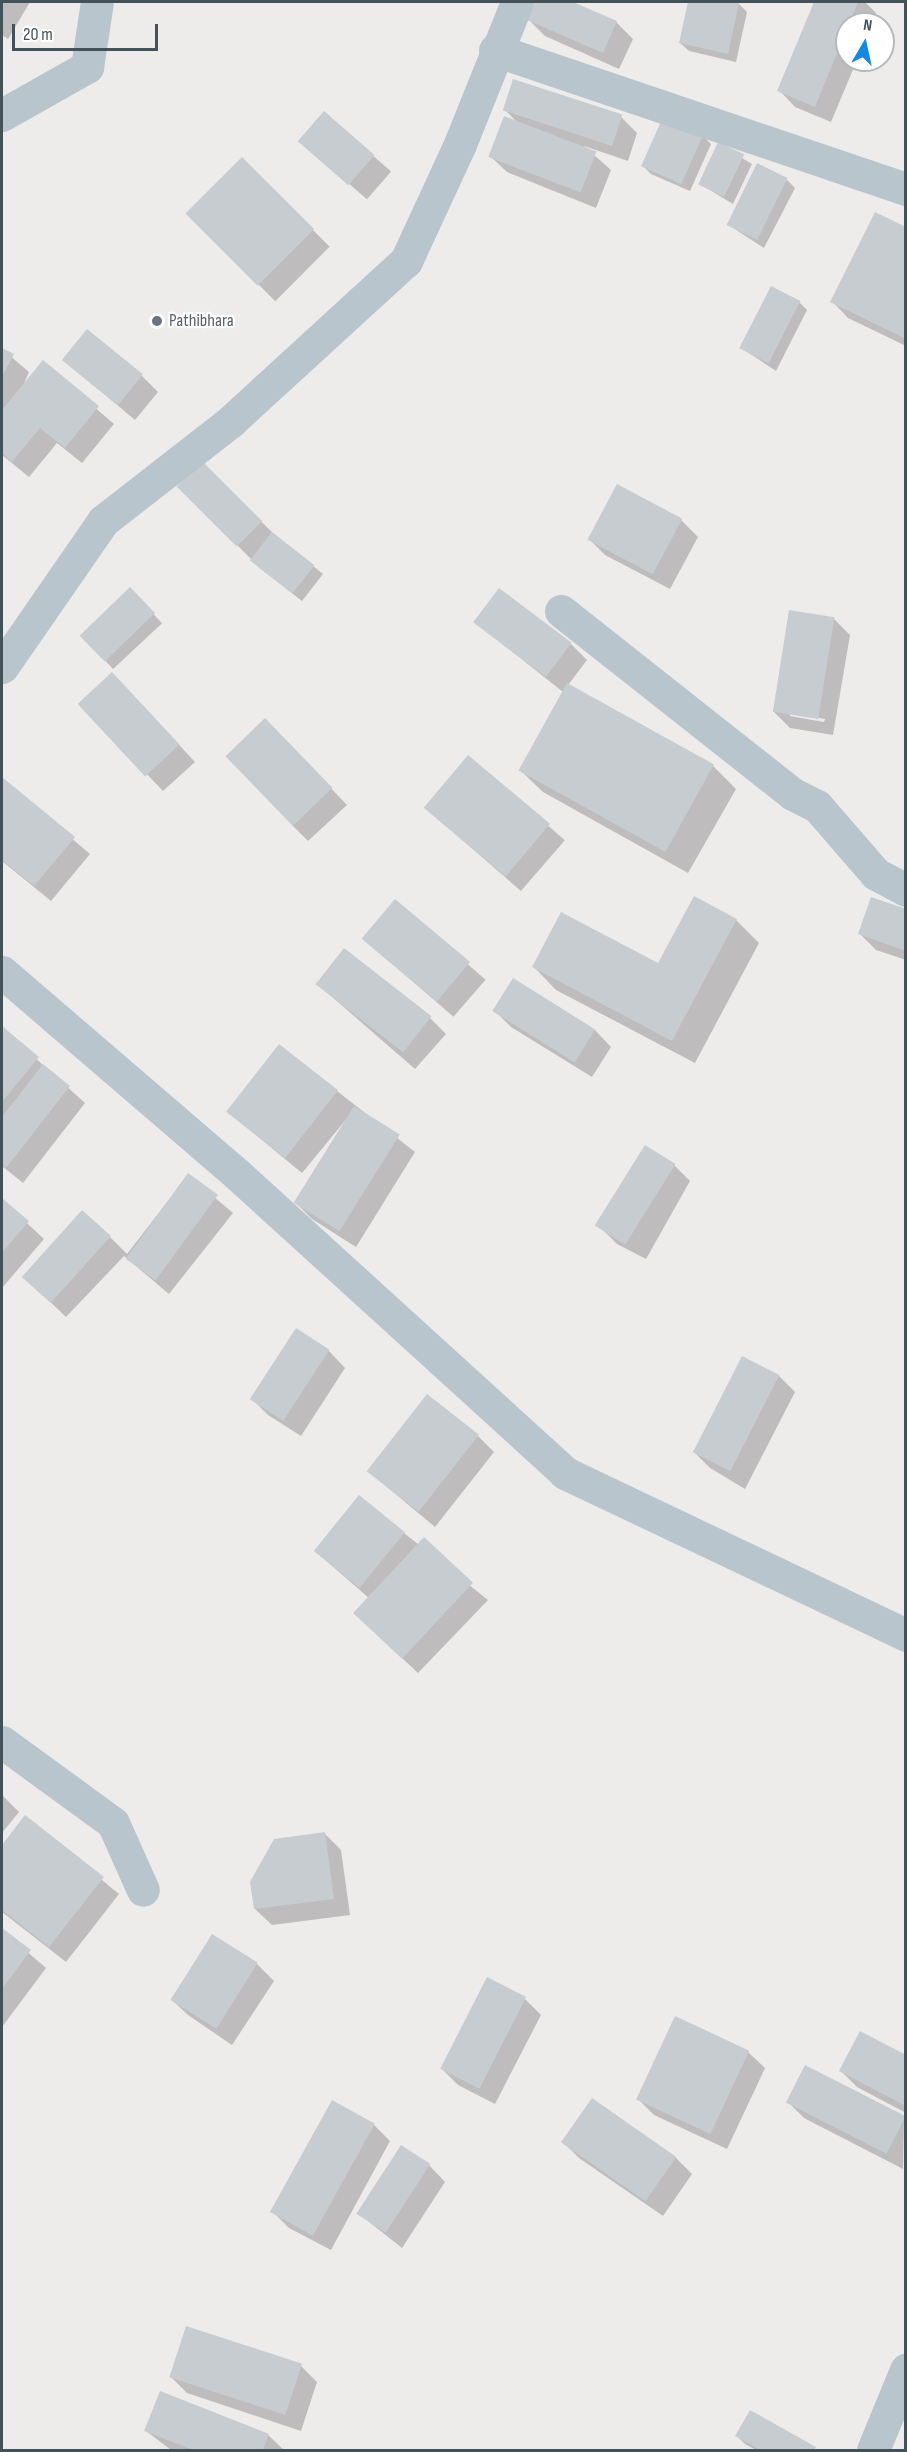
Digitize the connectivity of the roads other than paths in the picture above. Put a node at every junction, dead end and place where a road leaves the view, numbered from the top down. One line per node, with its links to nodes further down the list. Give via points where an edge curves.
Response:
1 (97, 2): 4 (street, via 87,67)
2 (517, 2): 3 (street)
3 (495, 50): 5 (street); 7 (street, via 460,144 406,261 230,422 103,521)
4 (2, 115)
5 (906, 189)
6 (561, 611): 8 (street, via 793,794 817,806 876,874)
7 (2, 667)
8 (906, 890)
9 (2, 972): 10 (street, via 238,1175 565,1473)
10 (906, 1635)
11 (2, 1742): 12 (street, via 113,1823)
12 (143, 1890)
13 (906, 2370): 14 (street)
14 (873, 2451)

